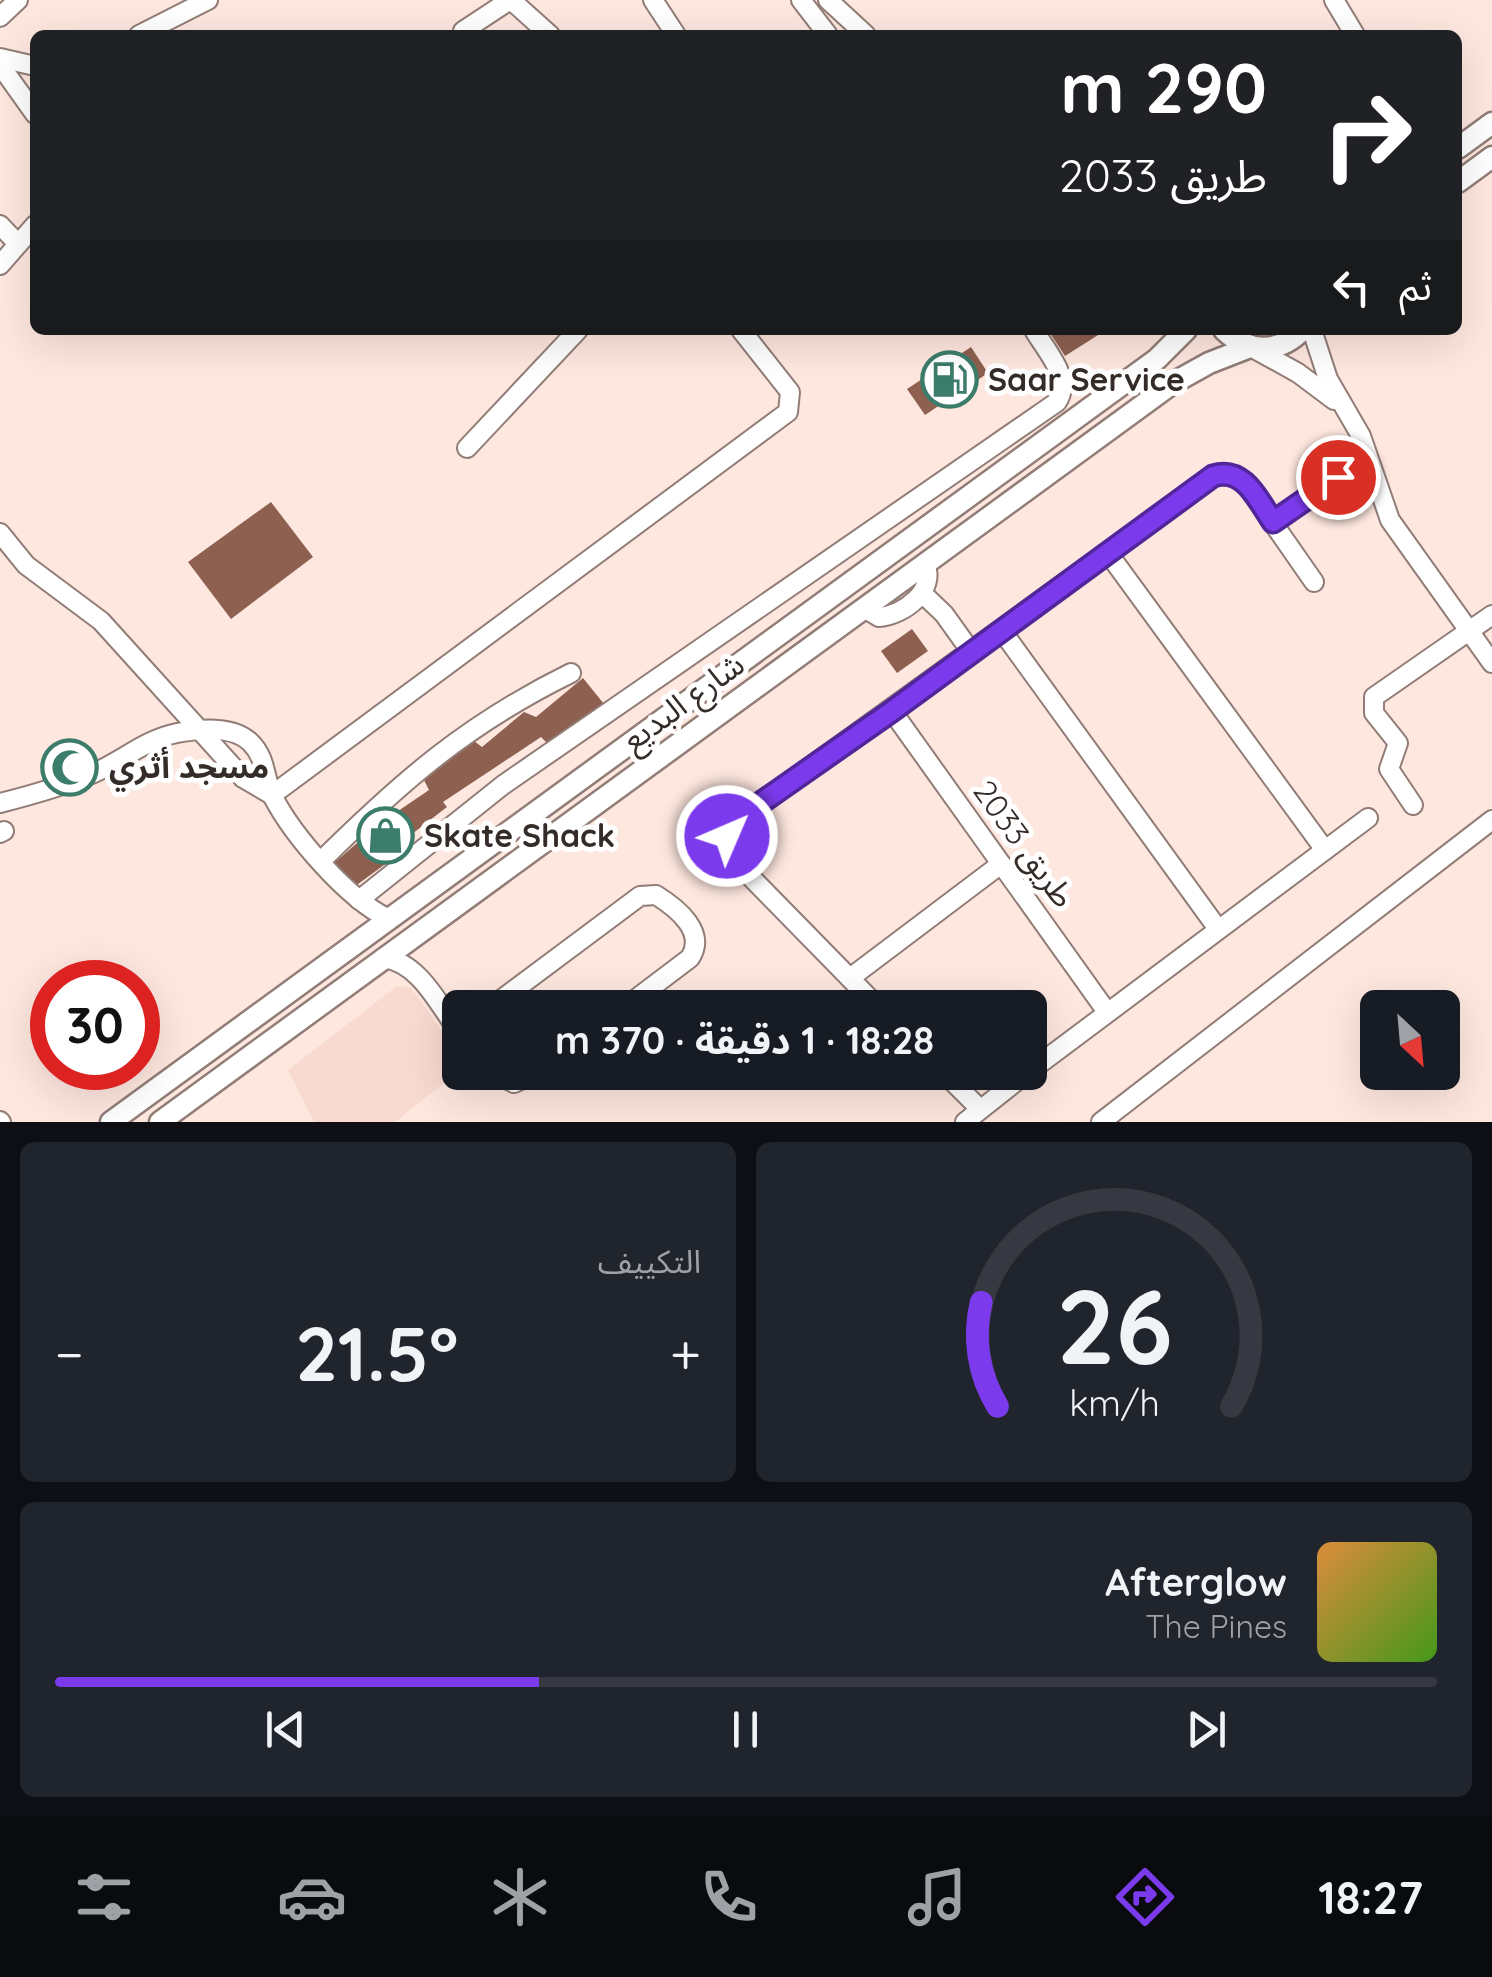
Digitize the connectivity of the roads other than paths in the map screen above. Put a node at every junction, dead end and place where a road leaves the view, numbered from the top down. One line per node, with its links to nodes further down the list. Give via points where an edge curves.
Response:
1 (18, 0): 8 (street)
2 (208, 0): 9 (street)
3 (511, 0): 10 (street); 11 (street)
4 (653, 0): 12 (street)
5 (800, 0): 13 (street)
6 (828, 0): 14 (street)
7 (1339, 2): 15 (street)
8 (0, 17)
9 (149, 30)
10 (465, 30)
11 (544, 30)
12 (673, 30)
13 (824, 30)
14 (861, 30)
15 (1353, 30)
16 (0, 62): 17 (street); 18 (street)
17 (30, 65)
18 (30, 107)
19 (1492, 123): 20 (main road)
20 (1462, 145)
21 (1492, 157): 22 (main road)
22 (1462, 179)
23 (0, 225): 25 (street)
24 (30, 231): 25 (street)
25 (18, 244): 26 (street)
26 (0, 265)
27 (573, 335): 36 (street)
28 (745, 335): 53 (street, via 790,392 788,412)
29 (1037, 335): 61 (street, via 1062,378 1056,402 503,785)
30 (1181, 335): 62 (main road, شارع البديع, via 1157,359)
31 (1232, 335): 34 (main road)
32 (1296, 335): 34 (main road, شارع البديع, via 1268,349)
33 (1313, 335): 35 (street, via 1319,360)
34 (1250, 347): 35 (street, via 1298,373); 41 (main road, شارع البديع, via 1173,383)
35 (1350, 415): 37 (street)
36 (467, 448)
37 (1367, 457): 38 (street); 46 (street, via 1396,530)
38 (1273, 522): 40 (street, via 1243,480 1219,474); 42 (street)
39 (0, 533): 52 (street, via 26,565 90,610)
40 (1108, 552): 47 (street); 58 (street)
41 (924, 564): 43 (street, via 929,579); 44 (main road, شارع البديع)
42 (1314, 582)
43 (922, 593): 44 (street, via 885,617); 48 (street)
44 (864, 608): 64 (main road, شارع البديع)
45 (1492, 615): 46 (street)
46 (1470, 630): 49 (street); 55 (street, via 1374,696 1374,713 1398,744 1388,769)
47 (1002, 631): 48 (street); 63 (street)
48 (972, 653): 51 (street)
49 (1492, 663)
50 (570, 673): 59 (street, via 444,747)
51 (892, 711): 60 (street, طريق 2033); 66 (street, via 735,821 727,836 734,861)
52 (200, 730): 53 (street, via 243,778); 53 (street, via 249,740 268,770); 54 (street, via 171,734 97,772)
53 (272, 795): 59 (street)
54 (0, 803)
55 (1413, 805)
56 (1368, 818): 58 (street)
57 (1492, 820): 79 (street)
58 (1325, 850): 63 (street)
59 (321, 862): 61 (street)
60 (1001, 864): 66 (street); 72 (street, طريق 2033)
61 (360, 900): 62 (street)
62 (387, 918): 77 (main road, شارع البديع)
63 (1218, 930): 72 (street)
64 (414, 934): 65 (main road, شارع البديع); 70 (street, via 420,966)
65 (383, 958): 71 (street, via 413,970); 78 (main road, شارع البديع)
66 (850, 978): 69 (street)
67 (514, 990): 68 (street, via 640,896 656,894 694,930 696,948)
68 (648, 990)
69 (862, 990)
70 (442, 997)
71 (442, 1009)
72 (1107, 1012): 73 (street)
73 (1047, 1058)
74 (955, 1090): 76 (street)
75 (1006, 1090): 76 (street)
76 (972, 1116)
77 (111, 1122)
78 (160, 1122)
79 (1101, 1122)

